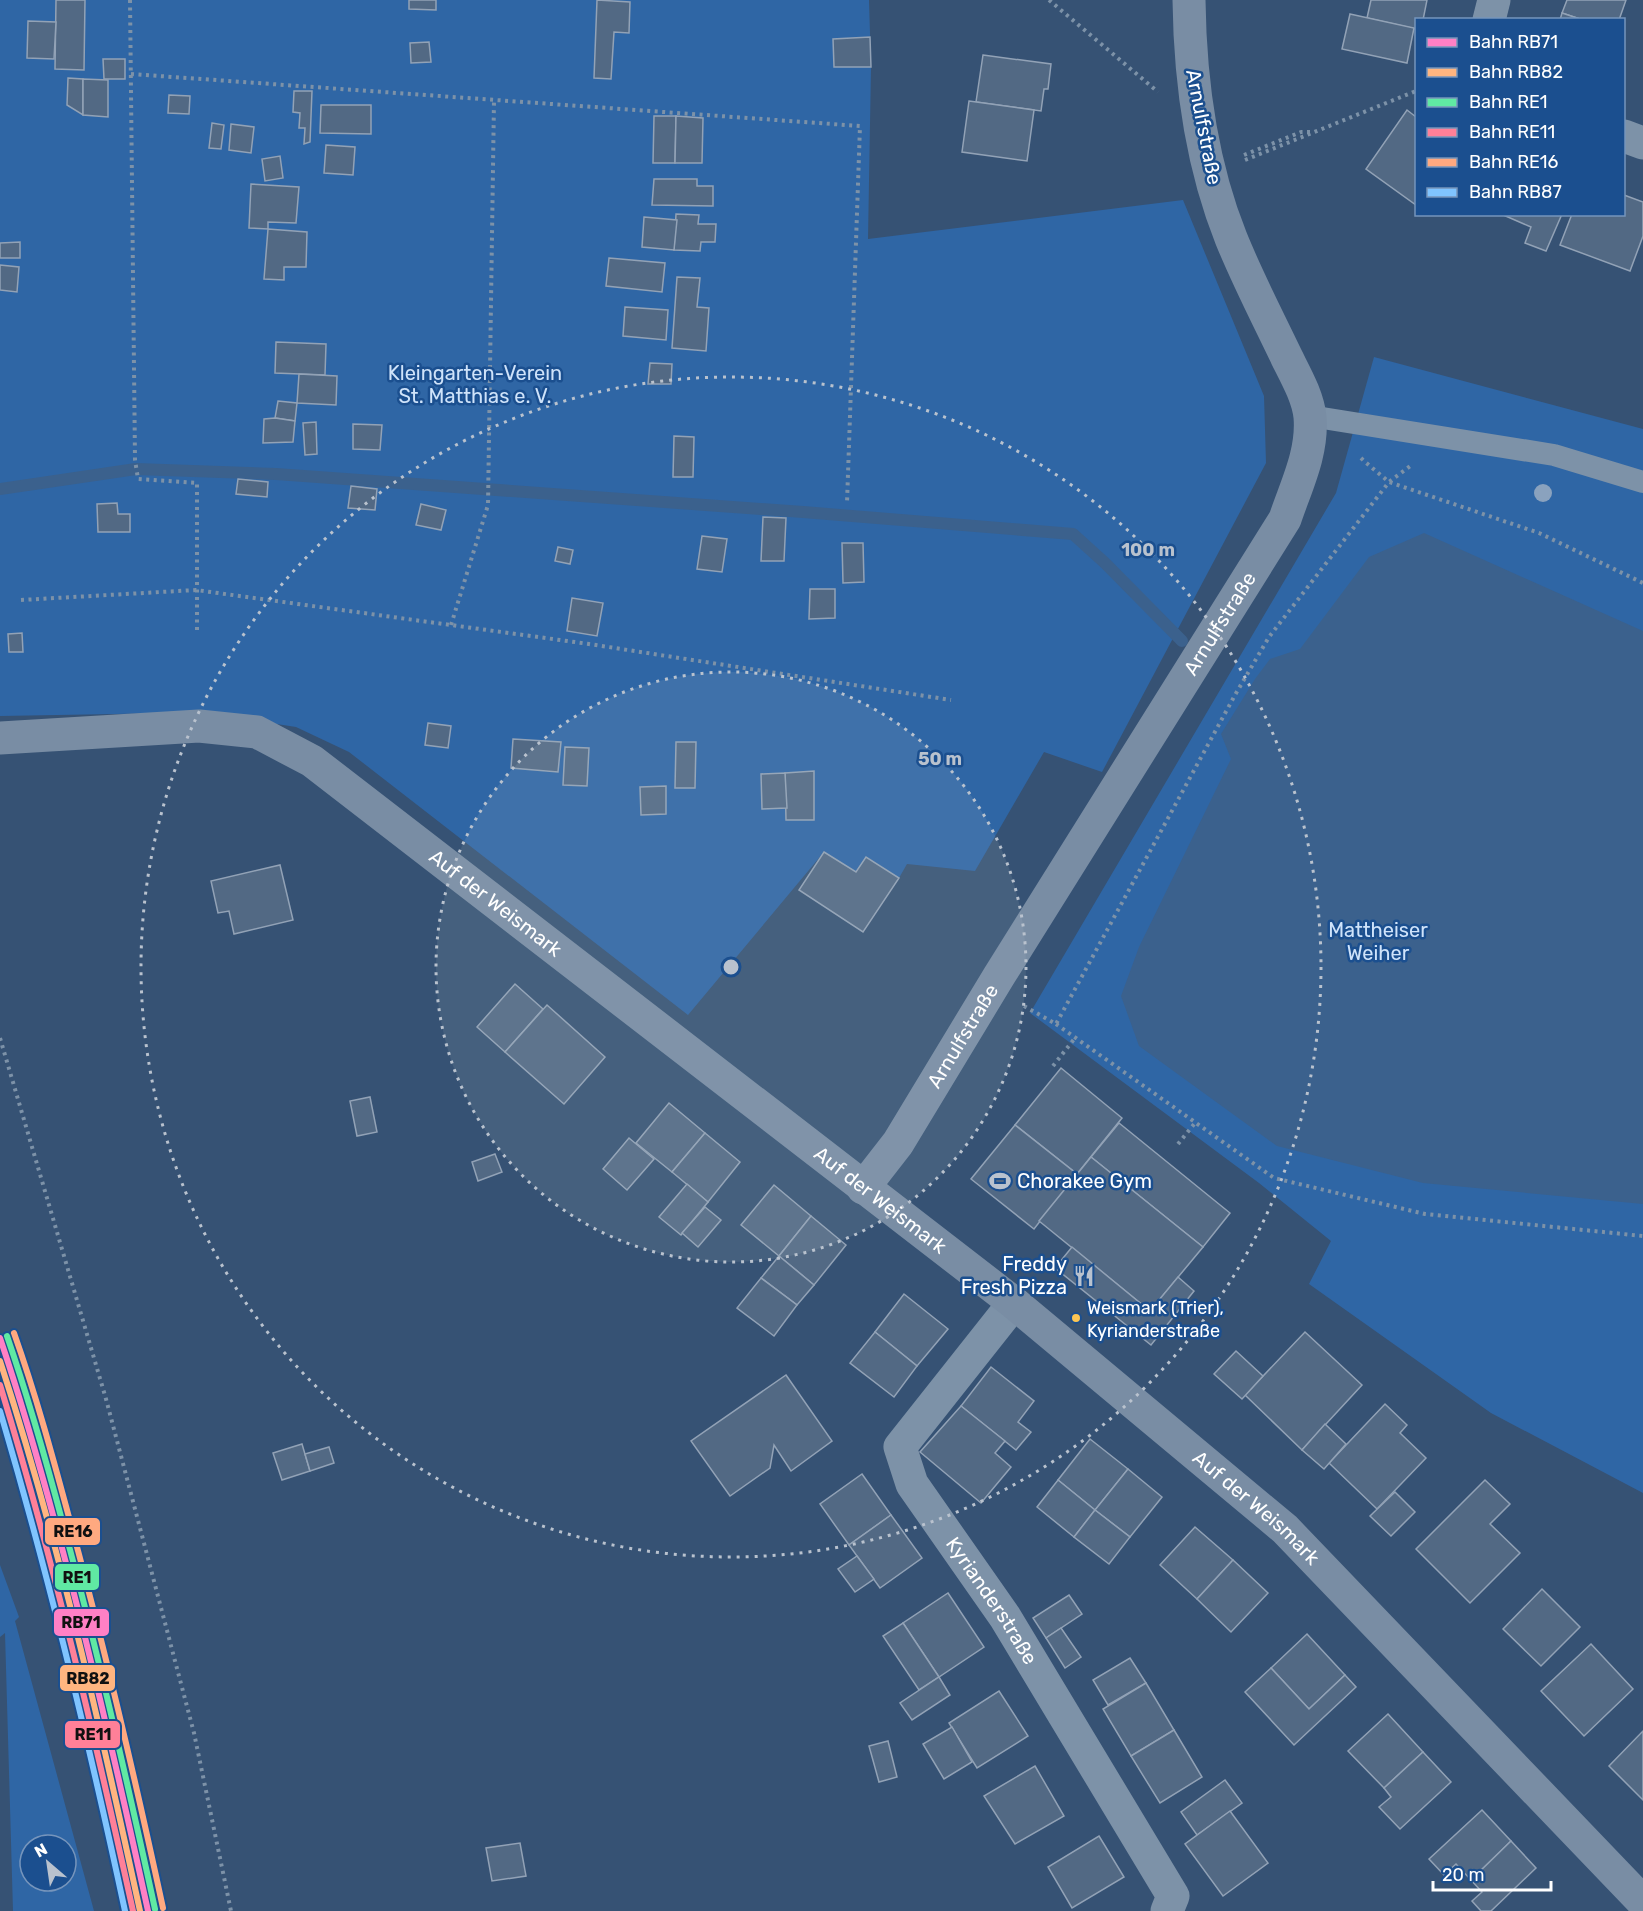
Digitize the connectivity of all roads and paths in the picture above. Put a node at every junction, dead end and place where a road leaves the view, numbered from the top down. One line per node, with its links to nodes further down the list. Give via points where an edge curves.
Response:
1 (130, 0): 6 (path)
2 (1049, 0): 8 (path)
3 (1189, 0): 13 (street, Arnulfstraße, via 1194,85 1210,172 1231,237 1300,385)
4 (1494, 0): 5 (street)
5 (1490, 18)
6 (131, 74): 9 (path); 18 (path, via 135,460 138,479 197,483)
7 (1415, 91): 10 (path)
8 (1163, 97)
9 (494, 100): 16 (path, via 860,126); 20 (path, via 488,506)
10 (1311, 132): 10 (path, via 1301,132 1245,157 1304,137)
11 (1625, 137): 12 (street)
12 (1643, 143)
13 (1325, 418): 14 (path); 15 (lane, via 1554,455); 24 (street, Arnulfstraße, via 1285,519)
14 (1389, 482): 17 (path, via 1539,533); 25 (path, via 1269,638)
15 (1643, 482)
16 (847, 503)
17 (1643, 583)
18 (196, 590): 19 (path); 20 (path); 21 (path)
19 (21, 600)
20 (451, 625): 22 (path)
21 (197, 634)
22 (951, 700)
23 (0, 738): 31 (street, Auf der Weismark, via 199,726 257,732 312,761)
24 (992, 987): 25 (path); 31 (street, Arnulfstraße, via 898,1143)
25 (1056, 1024): 27 (path)
26 (0, 1038): 35 (path, via 115,1434 194,1733)
27 (1075, 1038): 28 (path); 29 (path)
28 (1053, 1066)
29 (1195, 1123): 30 (path); 32 (path, via 1274,1178 1425,1214)
30 (1178, 1144)
31 (863, 1188): 33 (street, Auf der Weismark)
32 (1643, 1236)
33 (1014, 1304): 34 (street, Auf der Weismark, via 1285,1529); 36 (street, Kyrianderstraße, via 900,1447 912,1484 1005,1617 1173,1896)
34 (1643, 1902)
35 (231, 1911)
36 (1167, 1911)

